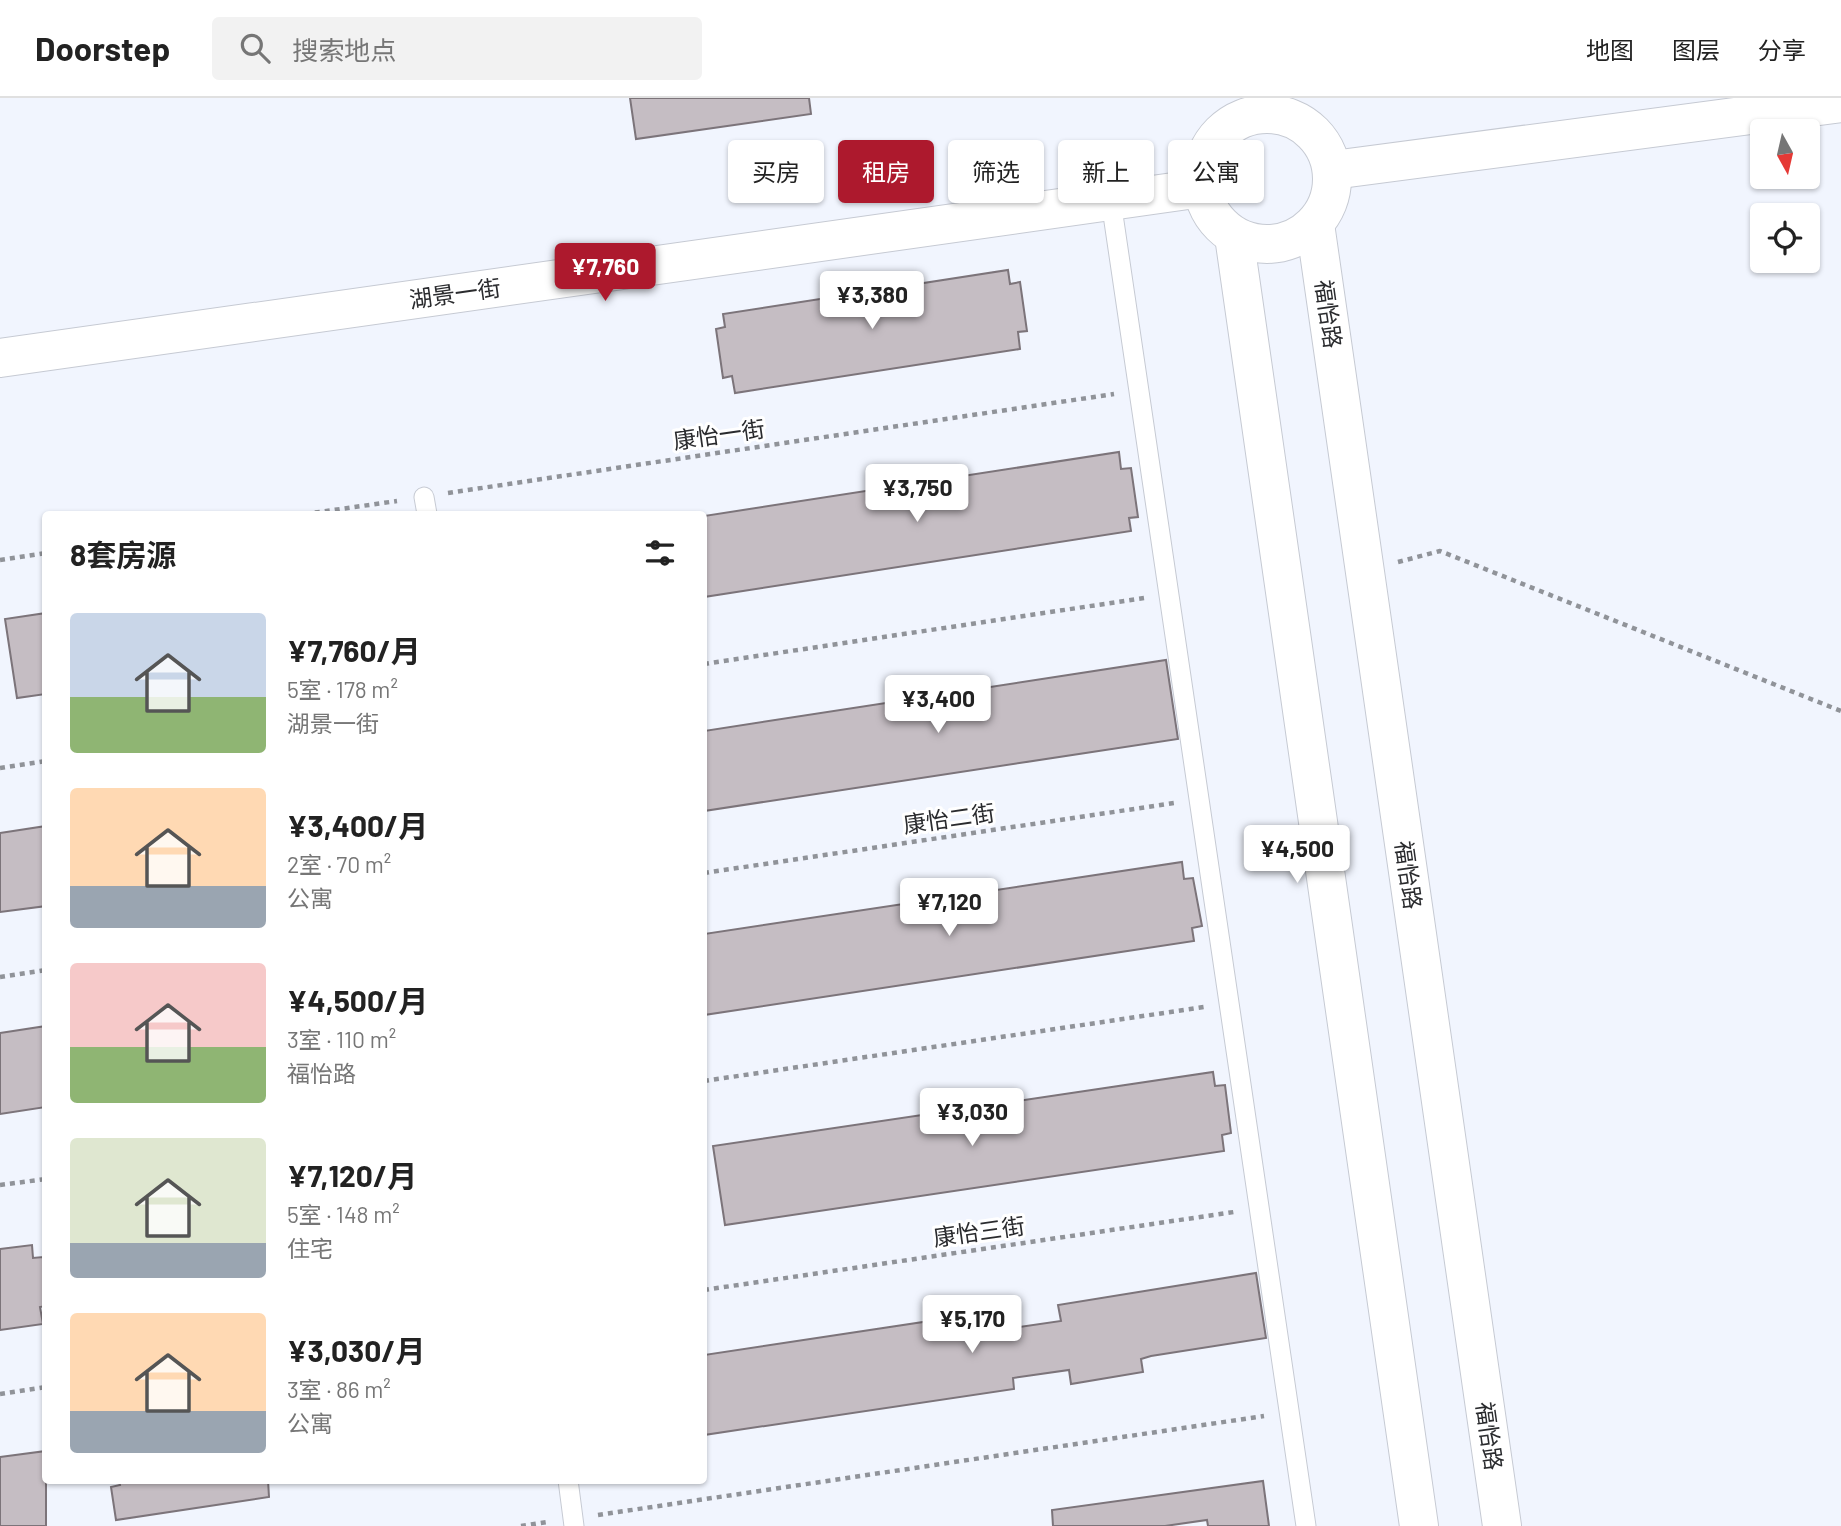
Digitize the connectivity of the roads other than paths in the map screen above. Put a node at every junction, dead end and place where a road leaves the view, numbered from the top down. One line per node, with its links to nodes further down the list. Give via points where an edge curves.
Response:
1 (1841, 103): 5 (street)
2 (1298, 110): 3 (street); 5 (street, via 1327,151)
3 (1217, 116): 4 (street)
4 (1211, 140)
5 (1333, 170): 9 (street, via 1329,199)
6 (1097, 203): 11 (street, 湖景一街)
7 (1111, 203): 14 (lane)
8 (1207, 203): 10 (street)
9 (1315, 224): 10 (street, via 1285,242 1250,243); 16 (street, 福怡路)
10 (1234, 236): 15 (street)
11 (0, 358)
12 (569, 1484): 13 (lane)
13 (574, 1522)
14 (1306, 1526)
15 (1419, 1526)
16 (1502, 1526)

